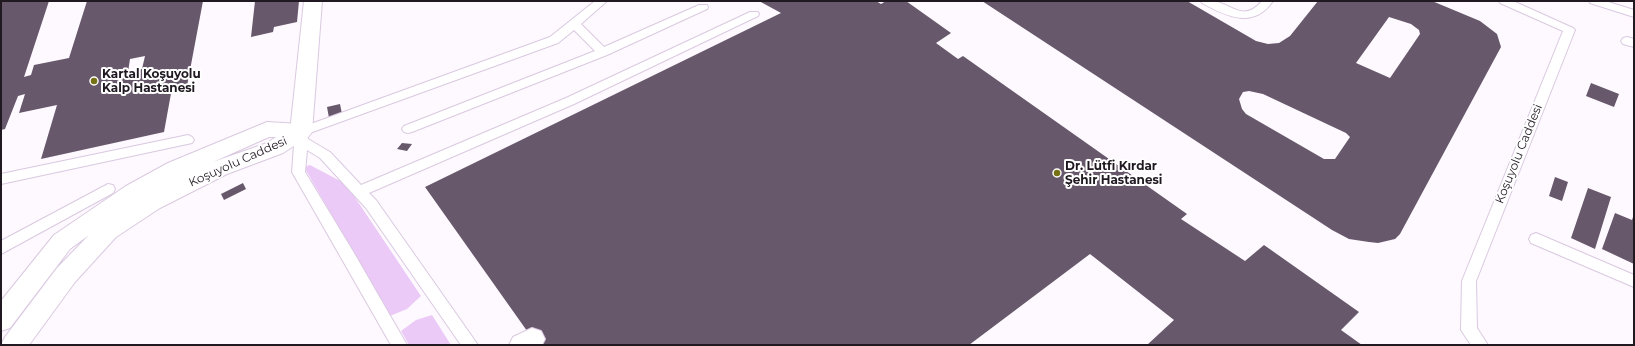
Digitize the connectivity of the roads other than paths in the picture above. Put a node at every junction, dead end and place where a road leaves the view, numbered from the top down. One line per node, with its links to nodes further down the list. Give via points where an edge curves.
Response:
1 (313, 1): 13 (street)
2 (602, 1): 10 (lane)
3 (1206, 1): 4 (lane, via 1223,10 1244,15 1257,12)
4 (1268, 1)
5 (1504, 1): 25 (lane, Koşuyolu Caddesi, via 1569,30 1469,281 1469,330)
6 (1594, 1): 9 (lane)
7 (704, 7): 11 (lane)
8 (754, 14): 17 (lane, via 570,101)
9 (1634, 14)
10 (574, 24): 11 (lane); 13 (lane, via 554,40)
11 (603, 52): 12 (lane)
12 (408, 129)
13 (302, 137): 17 (lane, via 325,155); 21 (street, Koşuyolu Caddesi, via 267,129 176,169 134,192 62,242); 22 (street, Koşuyolu Caddesi, via 219,168 152,202 108,232 66,275); 23 (lane, via 298,172)
14 (188, 140): 15 (lane)
15 (1, 179)
16 (108, 189): 19 (lane)
17 (360, 191): 24 (lane)
18 (1536, 239): 20 (lane)
19 (1, 248)
20 (1634, 281)
21 (1, 320)
22 (14, 345)
23 (399, 345)
24 (470, 345)
25 (1480, 345)

